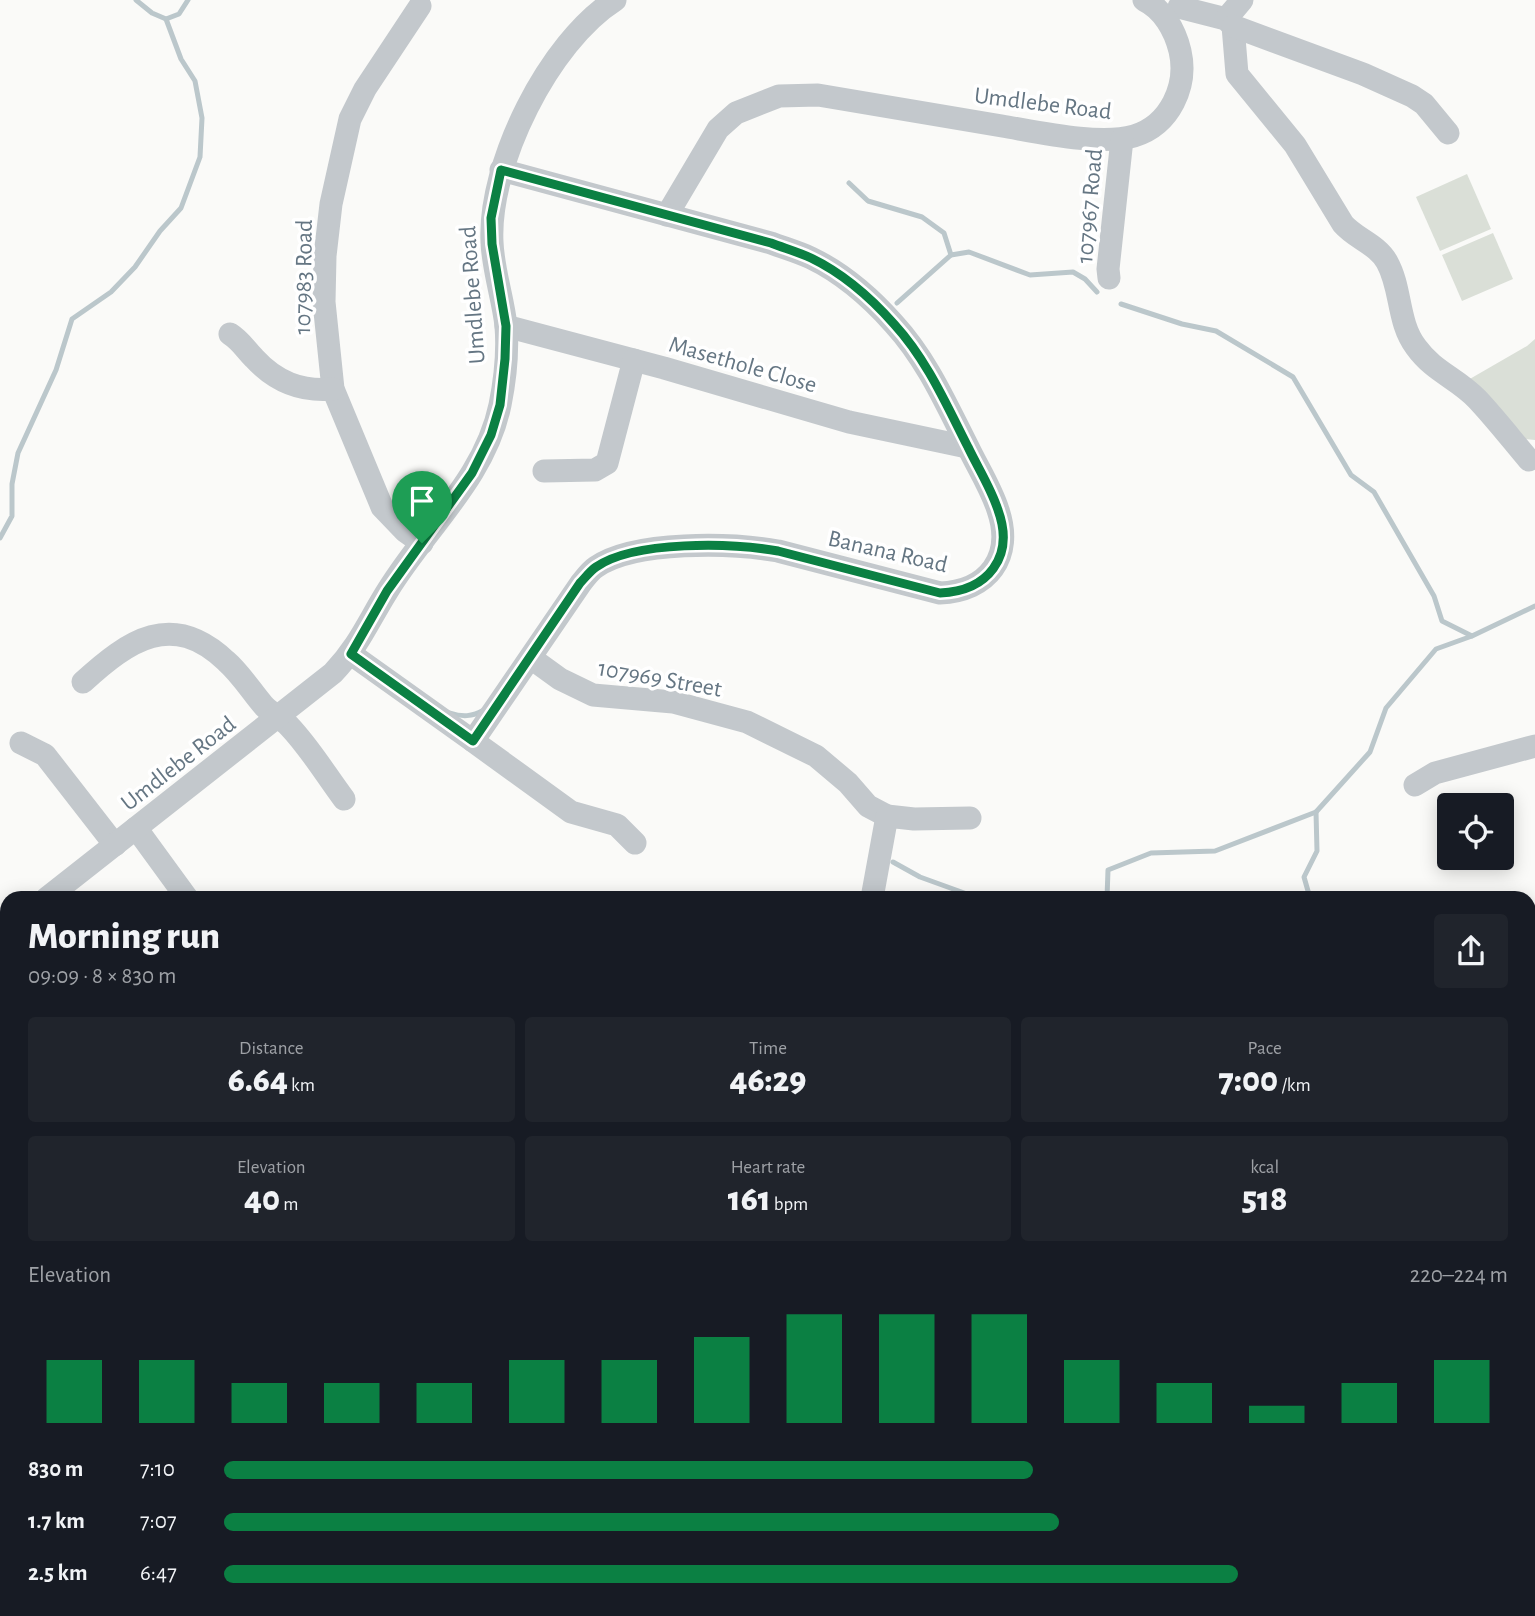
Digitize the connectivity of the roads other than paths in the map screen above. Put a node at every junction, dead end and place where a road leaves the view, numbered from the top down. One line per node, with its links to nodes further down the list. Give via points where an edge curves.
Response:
1 (615, 0): 9 (street, Umdlebe Road, via 589,21 537,89 523,111)
2 (1144, 0): 5 (street, Umdlebe Road)
3 (1242, 0): 6 (street)
4 (420, 6): 15 (street, 107983 Road, via 350,120 331,204 325,256 324,302)
5 (1177, 9): 6 (street); 8 (street, Umdlebe Road, via 1182,68 1174,104 1153,128)
6 (1230, 22): 7 (street, via 1412,96); 17 (street, via 1237,74 1295,145 1343,224 1376,247 1386,260 1406,332 1414,345 1438,371 1476,398)
7 (1448, 133)
8 (1122, 139): 10 (street, Umdlebe Road, via 1046,133 818,95 779,96 736,113 718,129); 11 (street, 107967 Road)
9 (501, 170): 10 (street, Banana Road); 12 (street, Umdlebe Road, via 491,218)
10 (667, 215): 16 (street, Banana Road, via 791,251 851,283 895,325 918,355 944,396)
11 (1109, 278)
12 (506, 326): 14 (street, Masethole Close); 19 (street, Umdlebe Road, via 500,405 486,449)
13 (230, 334): 15 (street, via 266,369 297,388)
14 (634, 360): 16 (street, Masethole Close, via 849,422); 18 (street, via 607,463 595,470)
15 (333, 389): 19 (street, 107983 Road, via 382,507)
16 (967, 447): 21 (street, Banana Road, via 999,510 1003,538 993,568 971,588 940,593 753,547 648,550 595,568 580,583)
17 (1529, 460)
18 (544, 471)
19 (422, 543): 20 (street, Umdlebe Road, via 387,591)
20 (351, 654): 23 (street, Umdlebe Road); 24 (street)
21 (531, 658): 24 (street, Banana Road); 29 (street, 107969 Street, via 593,695 673,702 747,722 816,756 868,806)
22 (83, 682): 23 (street, via 140,640 179,633 211,648)
23 (278, 718): 28 (street); 31 (street, Umdlebe Road)
24 (473, 741): 32 (street, via 572,812 617,825)
25 (21, 743): 33 (street, via 46,755)
26 (1535, 746): 27 (street, via 1435,773)
27 (1415, 786)
28 (344, 799)
29 (887, 816): 30 (street); 36 (street)
30 (970, 818)
31 (136, 828): 33 (street, Umdlebe Road); 35 (street)
32 (635, 843)
33 (114, 845): 34 (street, Umdlebe Road)
34 (56, 891)
35 (182, 891)
36 (873, 891)

